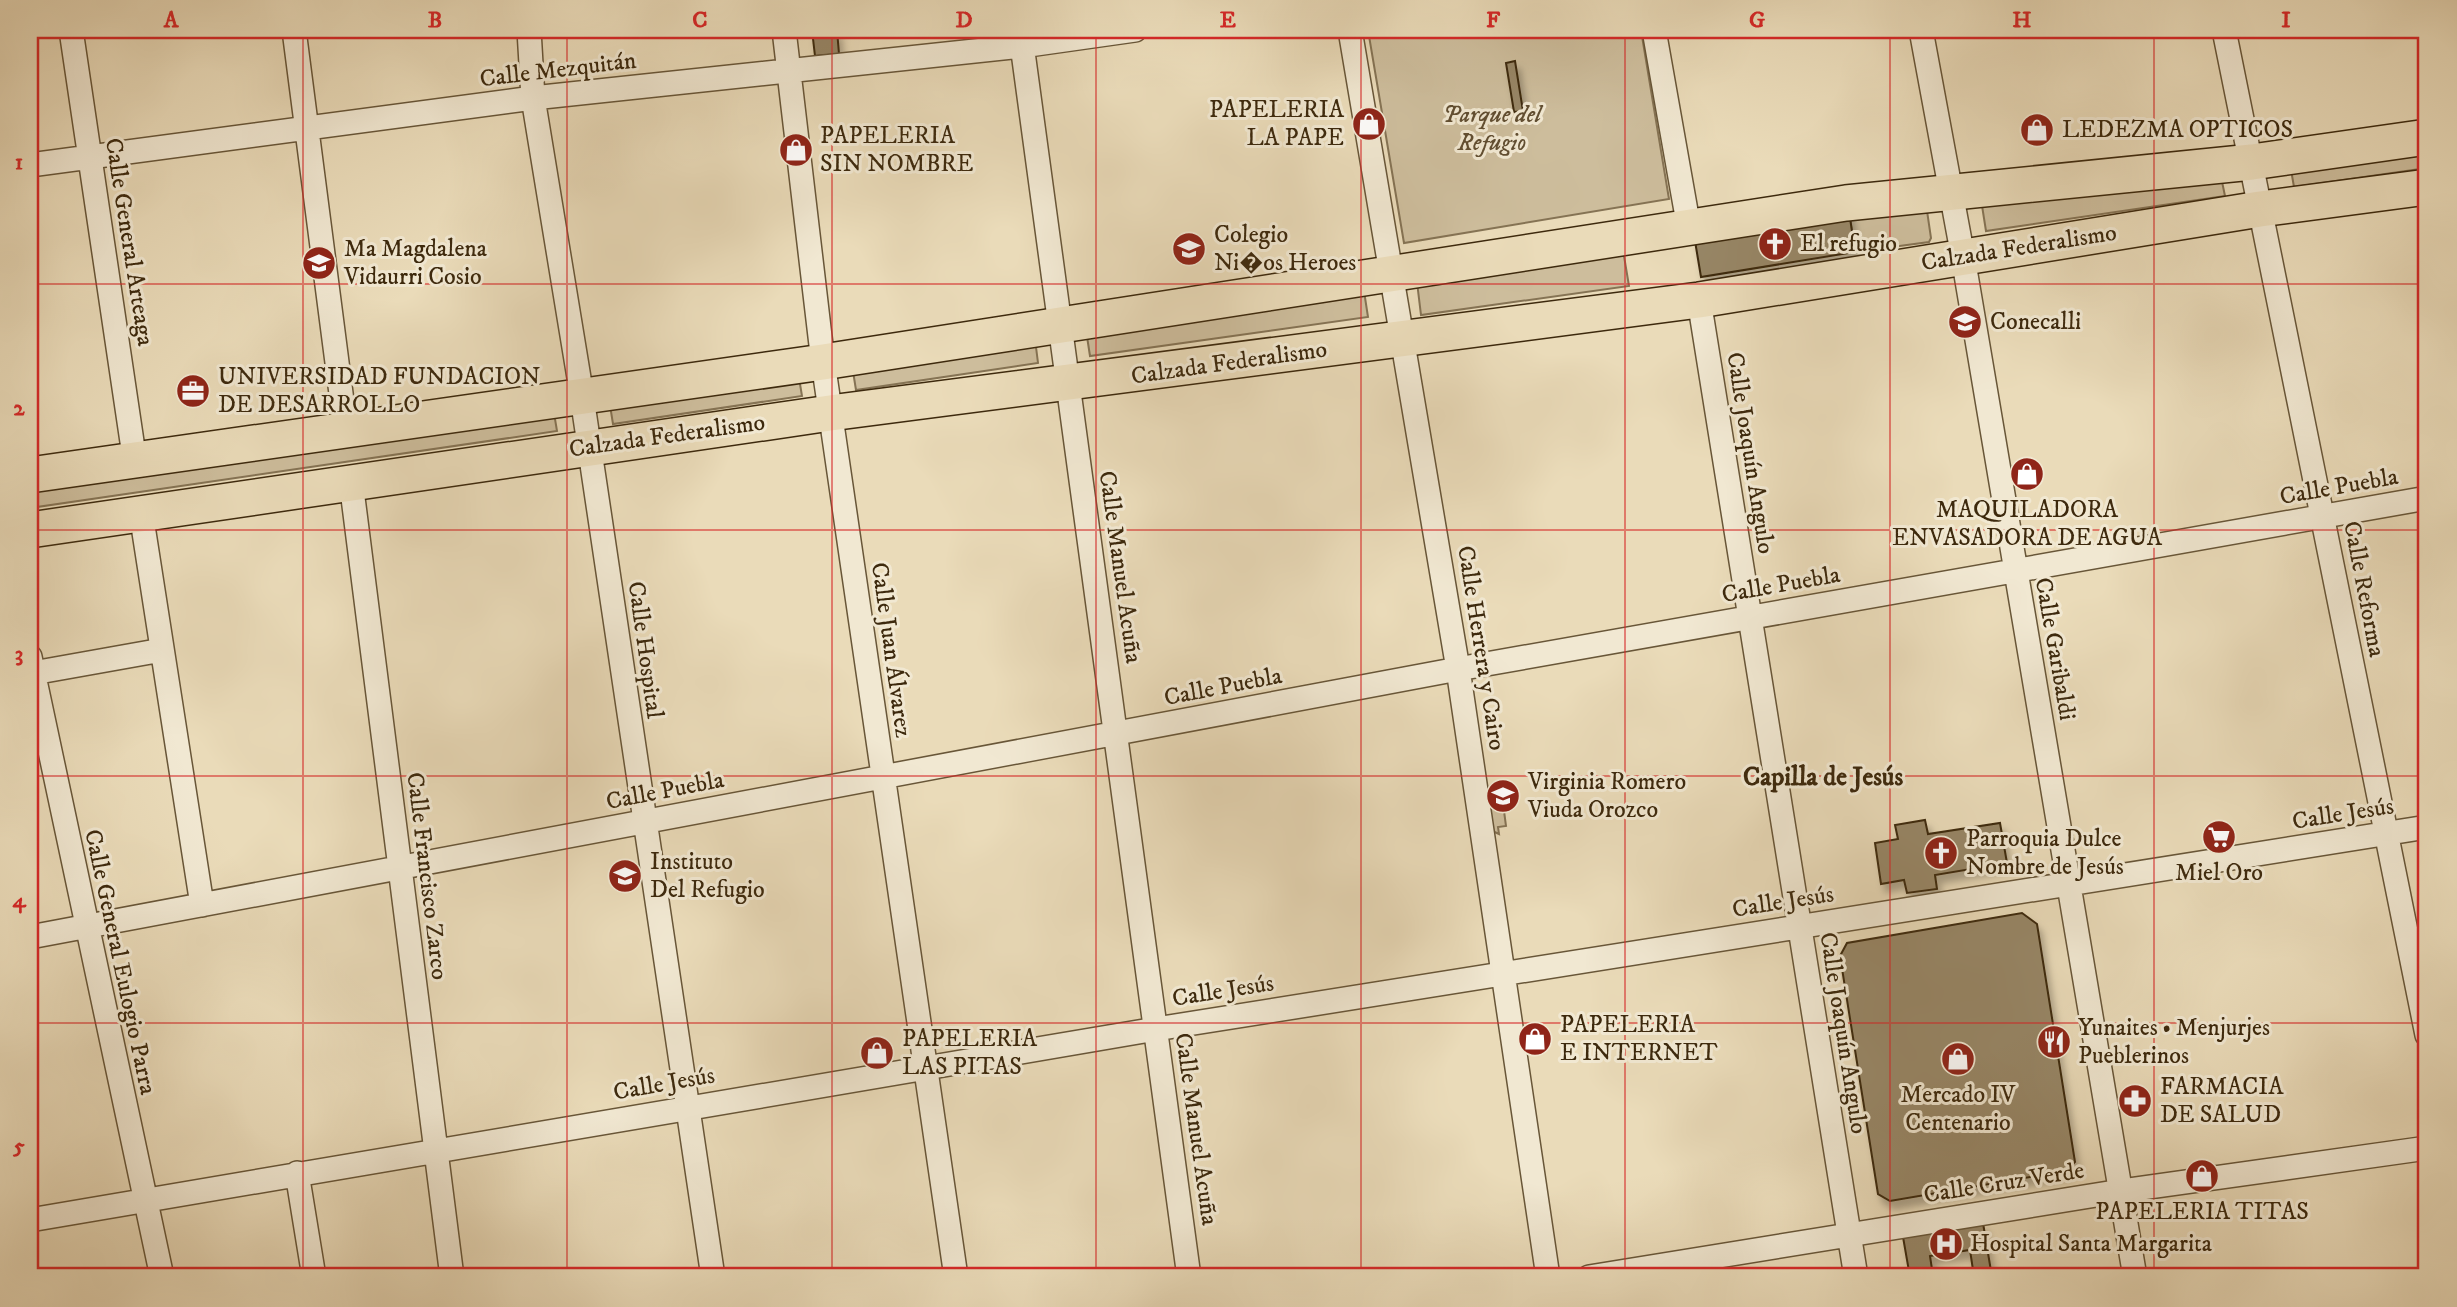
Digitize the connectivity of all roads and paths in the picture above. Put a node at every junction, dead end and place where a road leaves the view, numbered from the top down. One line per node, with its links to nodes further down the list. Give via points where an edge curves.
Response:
1 (71, 30): 15 (street, Calle General Arteaga)
2 (294, 30): 13 (street)
3 (529, 30): 12 (street, Calle Hospital)
4 (784, 30): 11 (street, Calle Juan Álvarez)
5 (1135, 30): 10 (street, Calle Mezquitán)
6 (1350, 30): 23 (street, Calle Herrera y Cairo)
7 (1654, 30): 21 (street)
8 (1921, 30): 19 (street, Calle Garibaldi)
9 (2224, 30): 16 (street, Calle Reforma)
10 (1021, 38): 11 (street, Calle Mezquitán); 25 (street, Calle Manuel Acuña)
11 (789, 71): 12 (street, Calle Mezquitán); 27 (street, Calle Juan Álvarez)
12 (533, 99): 13 (street, Calle Mezquitán); 29 (street, Calle Hospital)
13 (307, 129): 15 (street, Calle Mezquitán); 31 (street)
14 (2427, 137): 16 (main road, Calzada Federalismo)
15 (90, 157): 17 (street, Calle Mezquitán); 33 (street, Calle General Arteaga)
16 (2252, 162): 19 (main road, Calzada Federalismo); 20 (street, Calle Reforma)
17 (30, 165)
18 (2427, 187): 20 (main road, Calzada Federalismo)
19 (1950, 190): 21 (main road, Calzada Federalismo); 22 (street, Calle Garibaldi)
20 (2260, 209): 22 (main road, Calzada Federalismo); 38 (street, Calle Reforma)
21 (1689, 228): 23 (main road, Calzada Federalismo)
22 (1963, 257): 24 (main road, Calzada Federalismo); 40 (street, Calle Garibaldi)
23 (1393, 275): 25 (main road, Calzada Federalismo); 26 (street, Calle Herrera y Cairo)
24 (1699, 300): 26 (main road, Calzada Federalismo); 41 (street, Calle Joaquín Angulo)
25 (1061, 326): 27 (main road, Calzada Federalismo); 28 (street, Calle Manuel Acuña)
26 (1403, 339): 28 (main road, Calzada Federalismo); 44 (street, Calle Herrera y Cairo)
27 (823, 362): 29 (main road, Calzada Federalismo); 30 (street, Calle Juan Álvarez)
28 (1069, 384): 30 (main road, Calzada Federalismo); 45 (street, Calle Manuel Acuña)
29 (581, 398): 31 (main road, Calzada Federalismo); 32 (street, Calle Hospital)
30 (831, 413): 32 (main road, Calzada Federalismo); 46 (street, Calle Juan Álvarez)
31 (346, 432): 33 (main road, Calzada Federalismo)
32 (589, 447): 35 (main road, Calzada Federalismo); 47 (street, Calle Hospital)
33 (135, 462): 34 (main road, Calzada Federalismo)
34 (30, 475)
35 (351, 482): 37 (main road, Calzada Federalismo); 50 (street, Calle Francisco Zarco)
36 (2427, 498): 38 (street, Calle Puebla)
37 (141, 513): 39 (main road, Calzada Federalismo); 42 (street)
38 (2322, 517): 40 (street, Calle Puebla); 49 (street, Calle Reforma)
39 (30, 530)
40 (2015, 571): 41 (street, Calle Puebla); 51 (street, Calle Garibaldi)
41 (1750, 617): 44 (street, Calle Puebla); 53 (street, Calle Joaquín Angulo)
42 (162, 650): 43 (street); 52 (street)
43 (32, 665): 54 (street, Calle General Eulogio Parra)
44 (1458, 669): 45 (street, Calle Puebla); 56 (street, Calle Herrera y Cairo)
45 (1116, 733): 46 (street, Calle Puebla); 57 (street, Calle Manuel Acuña)
46 (883, 777): 47 (street, Calle Puebla); 59 (street, Calle Juan Álvarez)
47 (644, 822): 50 (street, Calle Puebla); 60 (street, Calle Hospital)
48 (2427, 827): 49 (street, Calle Jesús)
49 (2387, 834): 51 (street, Calle Jesús); 58 (street, Calle Reforma)
50 (399, 868): 52 (street, Calle Puebla); 62 (street, Calle Francisco Zarco)
51 (2069, 885): 53 (street, Calle Jesús); 64 (street, Calle Garibaldi)
52 (202, 905): 54 (street, Calle Puebla)
53 (1800, 926): 56 (street, Calle Jesús); 67 (street, Calle Joaquín Angulo)
54 (85, 927): 55 (street, Calle Puebla); 65 (street, Calle General Eulogio Parra)
55 (30, 937)
56 (1504, 973): 57 (street, Calle Jesús); 74 (street, Calle Herrera y Cairo)
57 (1156, 1029): 59 (street, Calle Jesús); 73 (street, Calle Manuel Acuña)
58 (2427, 1035)
59 (926, 1068): 60 (street, Calle Jesús); 72 (street, Calle Juan Álvarez)
60 (687, 1106): 62 (street, Calle Jesús); 71 (street, Calle Hospital)
61 (2427, 1148): 64 (street, Calle Cruz Verde)
62 (436, 1149): 63 (street, Calle Jesús); 70 (street, Calle Francisco Zarco)
63 (297, 1174): 65 (street, Calle Jesús); 69 (street)
64 (2121, 1191): 67 (street, Calle Cruz Verde); 77 (street, Calle Garibaldi)
65 (145, 1199): 66 (street, Calle Jesús); 68 (street, Calle General Eulogio Parra)
66 (30, 1220)
67 (1850, 1235): 75 (street, Calle Cruz Verde); 76 (street, Calle Joaquín Angulo)
68 (162, 1277)
69 (314, 1277)
70 (452, 1277)
71 (713, 1277)
72 (956, 1277)
73 (1189, 1277)
74 (1548, 1277)
75 (1589, 1277)
76 (1856, 1277)
77 (2136, 1277)

